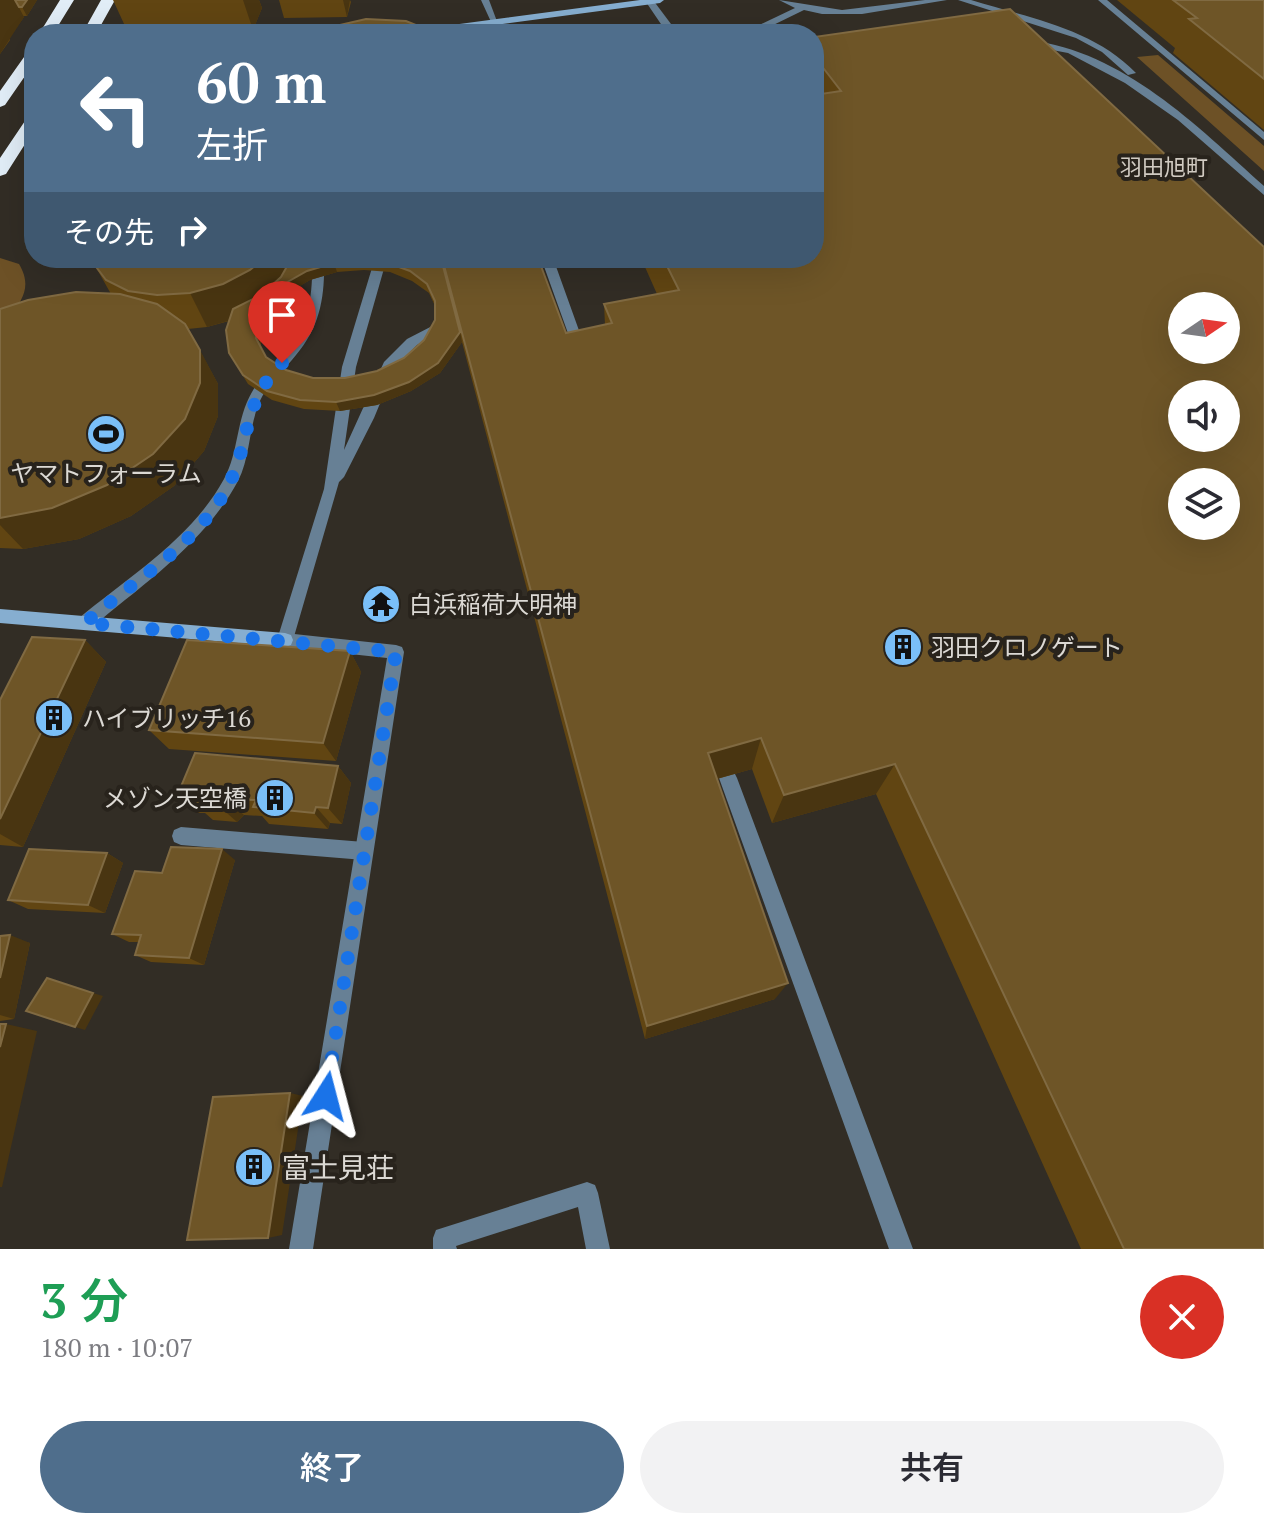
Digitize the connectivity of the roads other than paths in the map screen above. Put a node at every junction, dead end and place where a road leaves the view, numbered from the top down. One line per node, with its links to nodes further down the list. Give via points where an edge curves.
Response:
1 (67, 0): 11 (highway)
2 (108, 0): 12 (highway)
3 (485, 0): 10 (street)
4 (783, 0): 9 (street)
5 (943, 0): 9 (street, via 842,13)
6 (962, 0): 19 (street, via 1079,36 1105,50)
7 (1102, 0): 21 (street)
8 (655, 1): 10 (street); 14 (street)
9 (803, 7): 15 (street)
10 (495, 22): 13 (street)
11 (52, 24)
12 (95, 24)
13 (480, 24)
14 (667, 24)
15 (769, 24)
16 (1017, 44): 19 (street, via 1058,46 1083,54)
17 (24, 77): 18 (highway)
18 (0, 102)
19 (1181, 118): 23 (street)
20 (24, 134): 22 (highway)
21 (1264, 137)
22 (0, 171)
23 (1264, 192)
24 (319, 268): 31 (street, via 320,297 314,317 304,339 254,399 242,454 222,497 169,554)
25 (378, 268): 29 (street, via 349,367)
26 (551, 268): 28 (street)
27 (446, 324): 29 (street, via 412,342 389,365)
28 (583, 360)
29 (331, 489): 32 (street)
30 (0, 616): 31 (street)
31 (85, 623): 32 (street)
32 (285, 640): 35 (street, via 396,652)
33 (728, 778): 39 (street)
34 (181, 836): 35 (street)
35 (364, 851): 36 (street)
36 (301, 1249)
37 (445, 1249): 38 (street, via 444,1238 587,1193)
38 (598, 1249)
39 (901, 1249)

